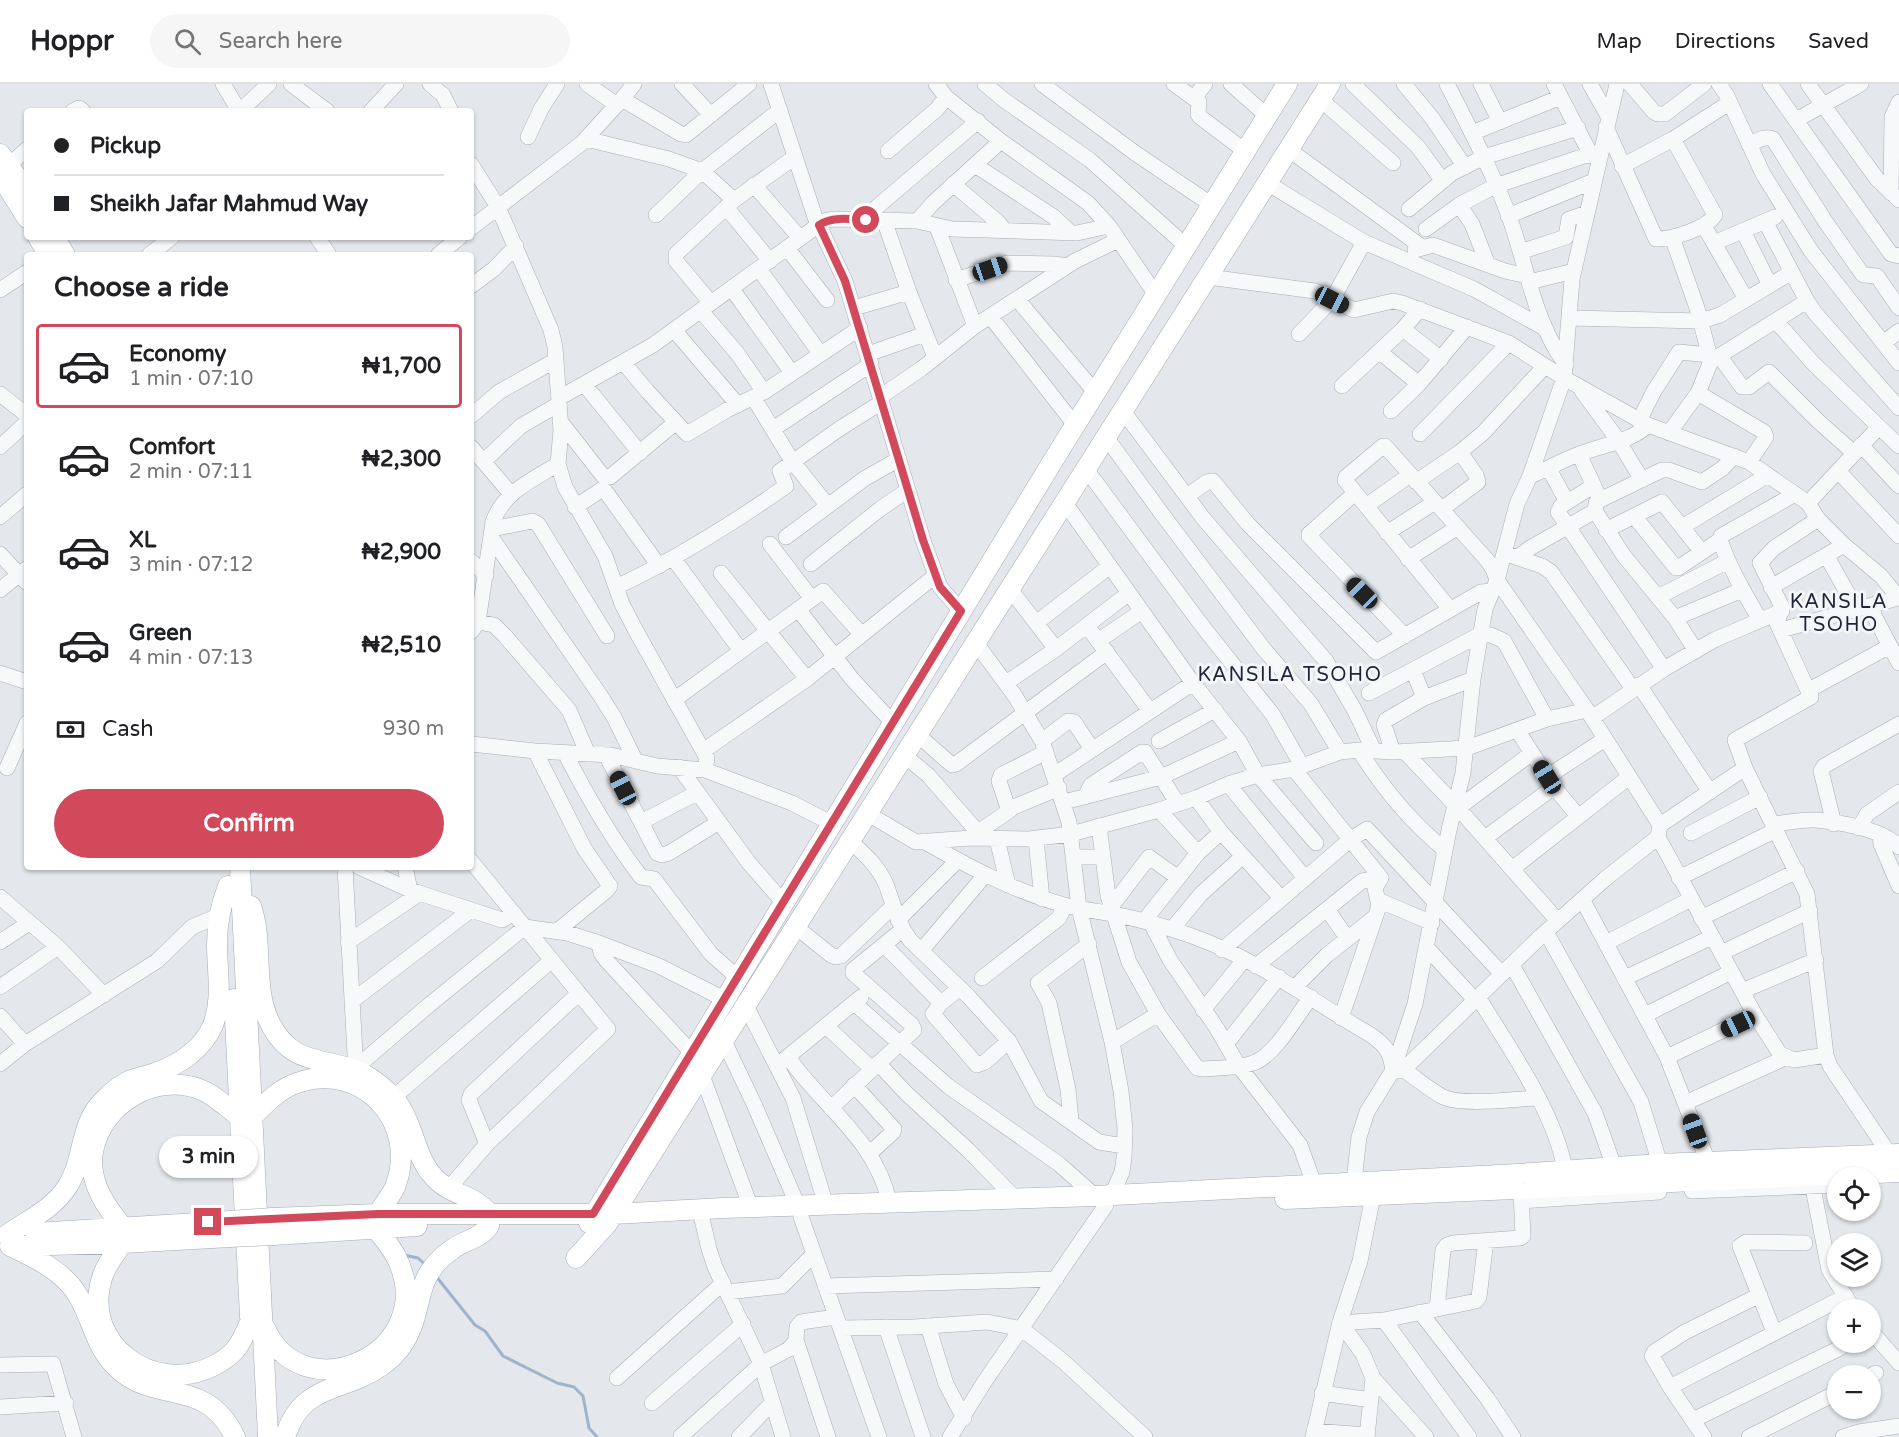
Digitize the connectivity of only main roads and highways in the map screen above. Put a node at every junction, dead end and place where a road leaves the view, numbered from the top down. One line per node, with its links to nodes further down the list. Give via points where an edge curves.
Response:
1 (1285, 84): 14 (main road, via 691,1052)
2 (1325, 91): 14 (main road, via 724,1041)
3 (3, 165): 4 (main road); 5 (main road)
4 (24, 189)
5 (24, 211)
6 (232, 881): 7 (main road); 15 (main road, via 250,902 254,915 263,1005 278,1037 305,1058 357,1067 394,1097 418,1154 439,1182 480,1203); 18 (main road, via 221,902 217,942 220,996 208,1034 185,1059 125,1083 102,1102 89,1121 75,1172 64,1191 52,1205)
7 (246, 1116): 16 (main road, via 285,1088 309,1079 346,1081 376,1098 394,1124 401,1150 394,1187); 17 (main road, via 193,1087 172,1084 151,1088 122,1102 99,1130 92,1162 100,1195); 19 (main road)
8 (1896, 1160): 9 (main road); 10 (main road, via 1660,1164)
9 (1878, 1167)
10 (1617, 1176): 11 (main road); 12 (main road, via 1565,1170); 12 (main road, via 1521,1195)
11 (1827, 1180)
12 (1103, 1198): 13 (main road); 13 (main road, via 889,1202 826,1205)
13 (800, 1212): 14 (main road, via 702,1219); 14 (main road, via 751,1208)
14 (601, 1219): 15 (main road)
15 (489, 1220): 16 (main road); 23 (main road, via 480,1235 455,1247 434,1266 420,1295 411,1328 397,1353 367,1374 314,1396 289,1424)
16 (377, 1221): 17 (main road, bridge); 19 (main road, via 399,1262 406,1292 399,1324 381,1349 351,1367 316,1369 279,1351)
17 (123, 1235): 18 (main road); 19 (main road, via 102,1277 99,1309 111,1341 134,1364 165,1375 202,1372 234,1352)
18 (4, 1241): 20 (main road, via 67,1281 98,1344 124,1374 153,1387 199,1399 217,1411)
19 (257, 1323): 21 (main road); 22 (main road)
20 (230, 1436)
21 (255, 1437)
22 (268, 1437)
23 (285, 1437)

